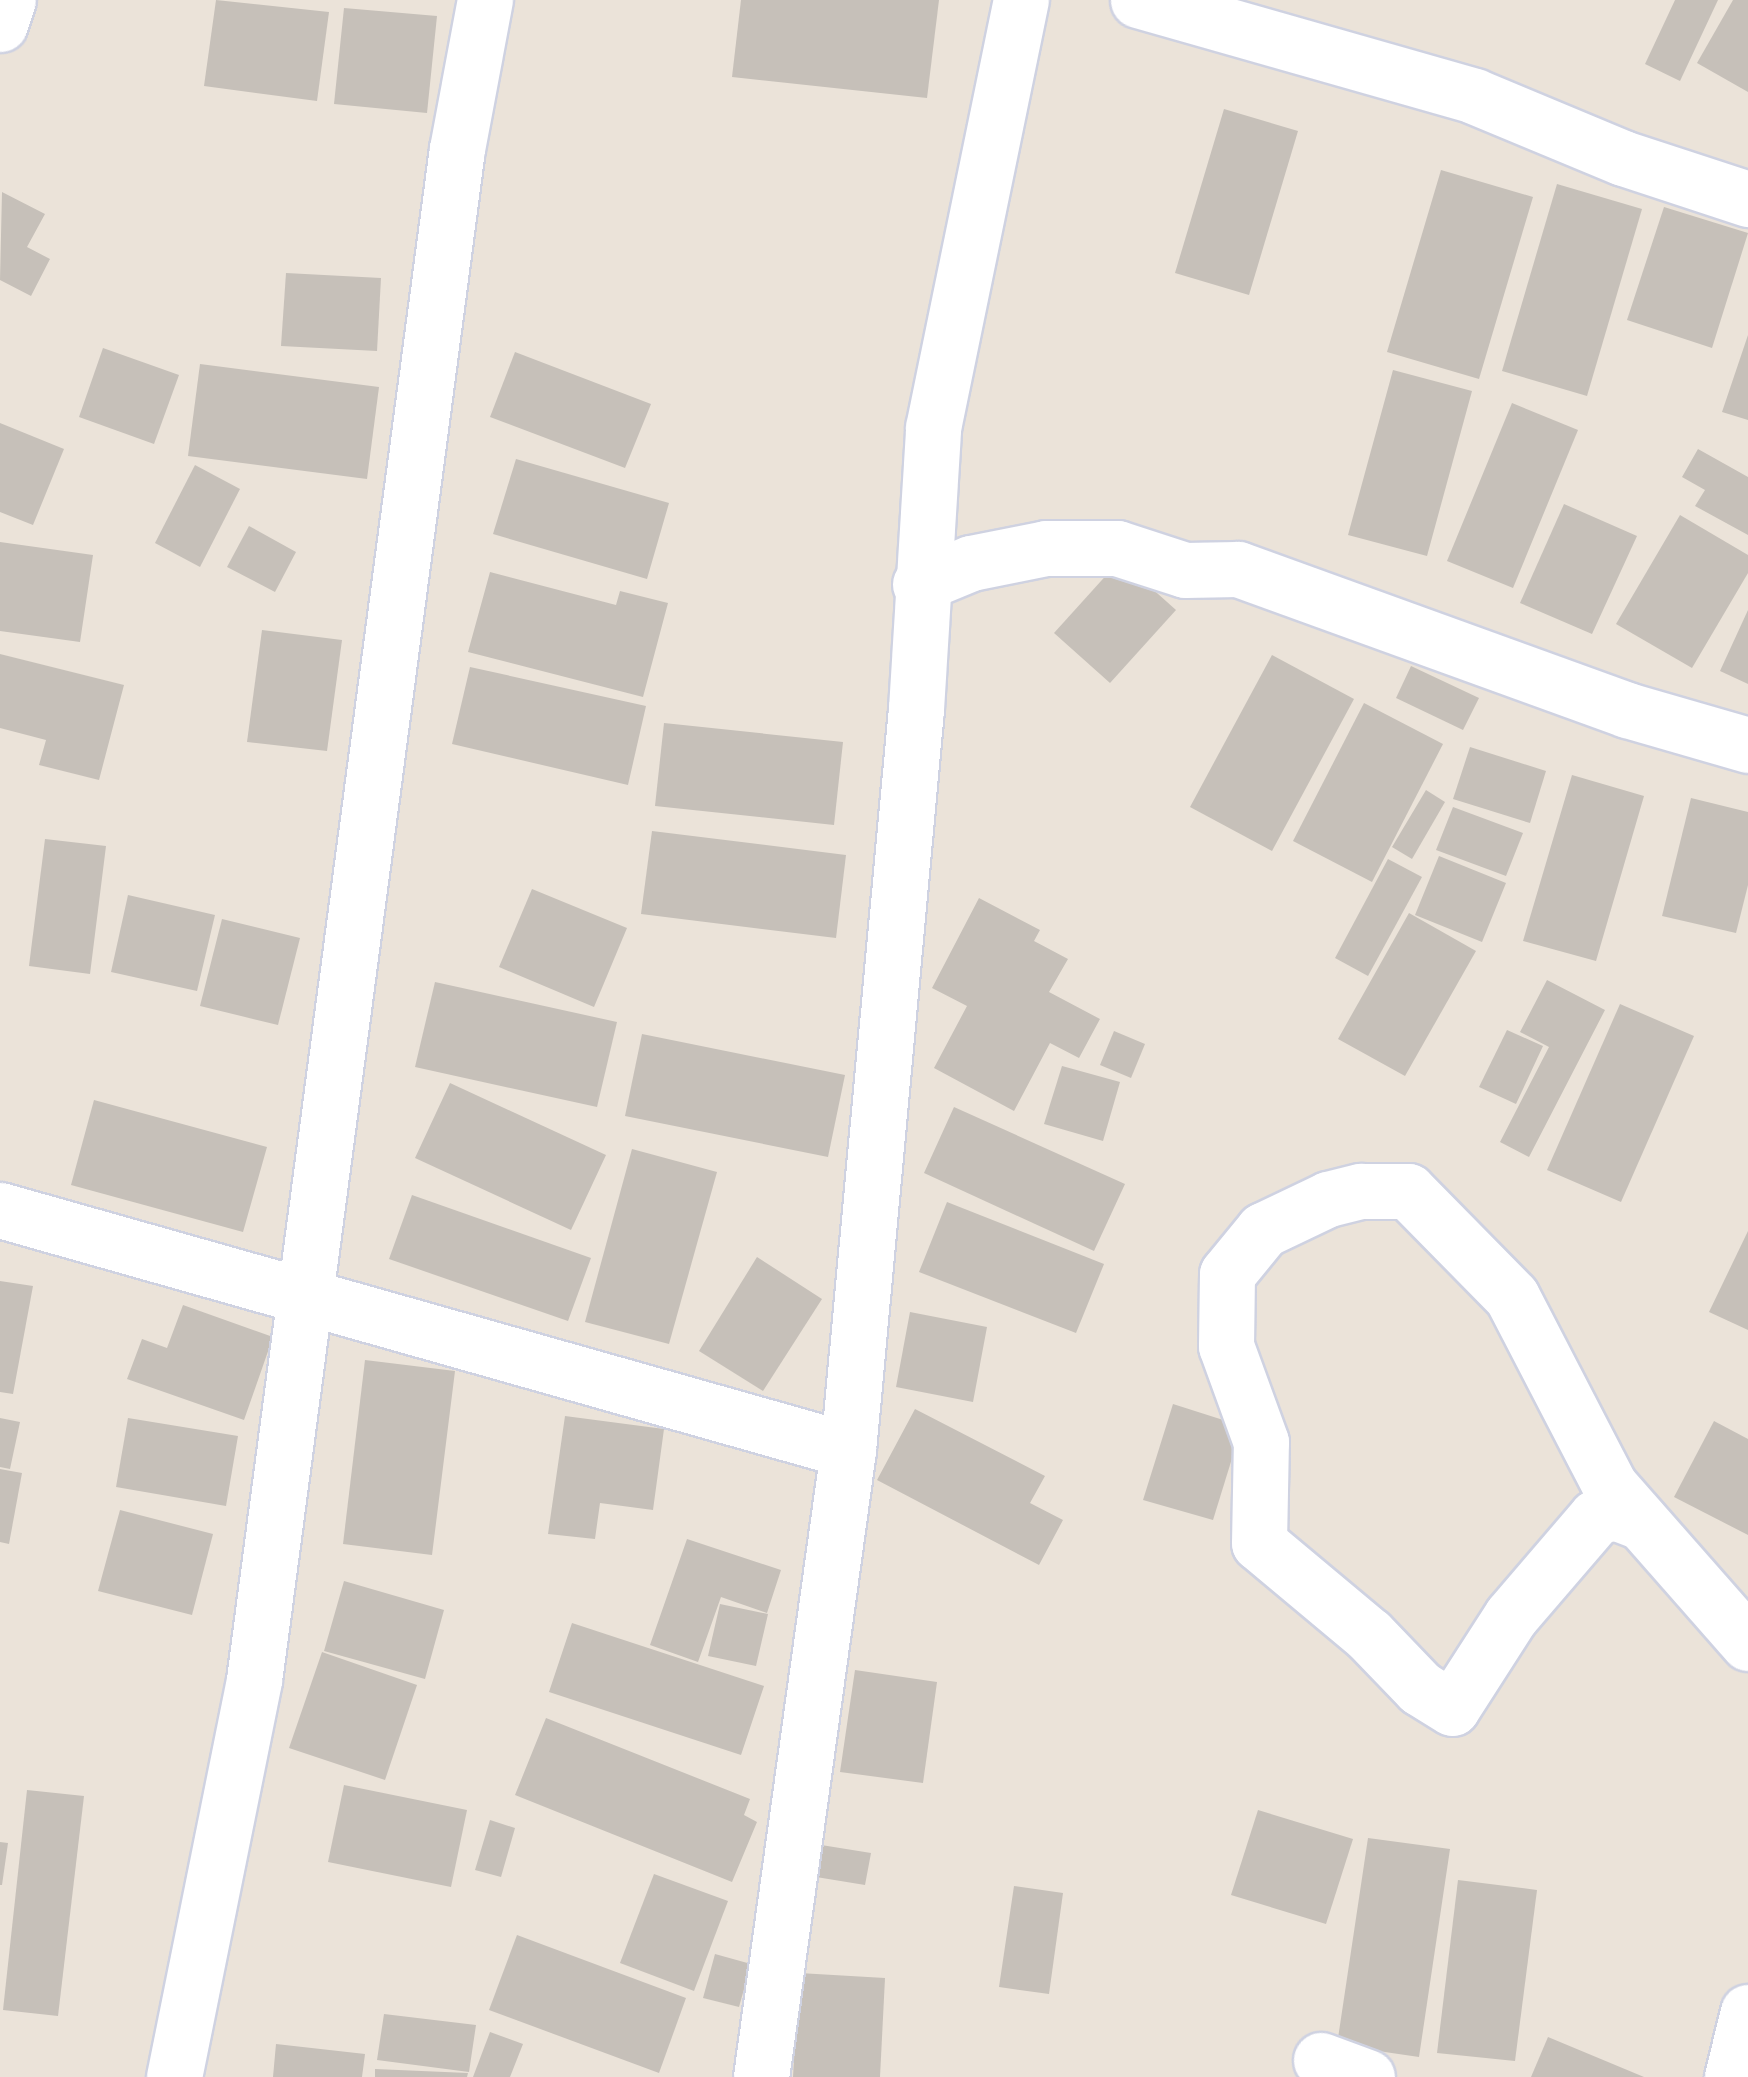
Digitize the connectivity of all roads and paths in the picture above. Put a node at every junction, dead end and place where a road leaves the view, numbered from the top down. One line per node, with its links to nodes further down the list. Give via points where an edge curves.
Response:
1 (8, 0): 5 (street)
2 (484, 0): 10 (street, via 458,149)
3 (1020, 0): 7 (street, via 932,428)
4 (1138, 0): 6 (street, via 1474,96 1623,158)
5 (0, 24)
6 (1748, 199)
7 (920, 584): 8 (street, via 971,563 1046,548 1117,548 1185,570 1238,569 1627,710); 11 (street, via 916,709)
8 (1748, 746)
9 (0, 1210): 10 (street)
10 (309, 1300): 11 (street); 15 (street, via 254,1680)
11 (848, 1450): 16 (street)
12 (1641, 1522): 12 (street, via 1610,1486 1512,1297 1408,1191 1361,1191 1328,1200 1263,1230 1227,1274 1226,1346 1260,1442 1260,1542 1370,1635 1420,1688 1452,1708 1511,1616 1596,1517 1615,1512); 13 (street)
13 (1748, 1642)
14 (1748, 2012): 17 (street)
15 (174, 2077)
16 (761, 2077)
17 (1732, 2077)

